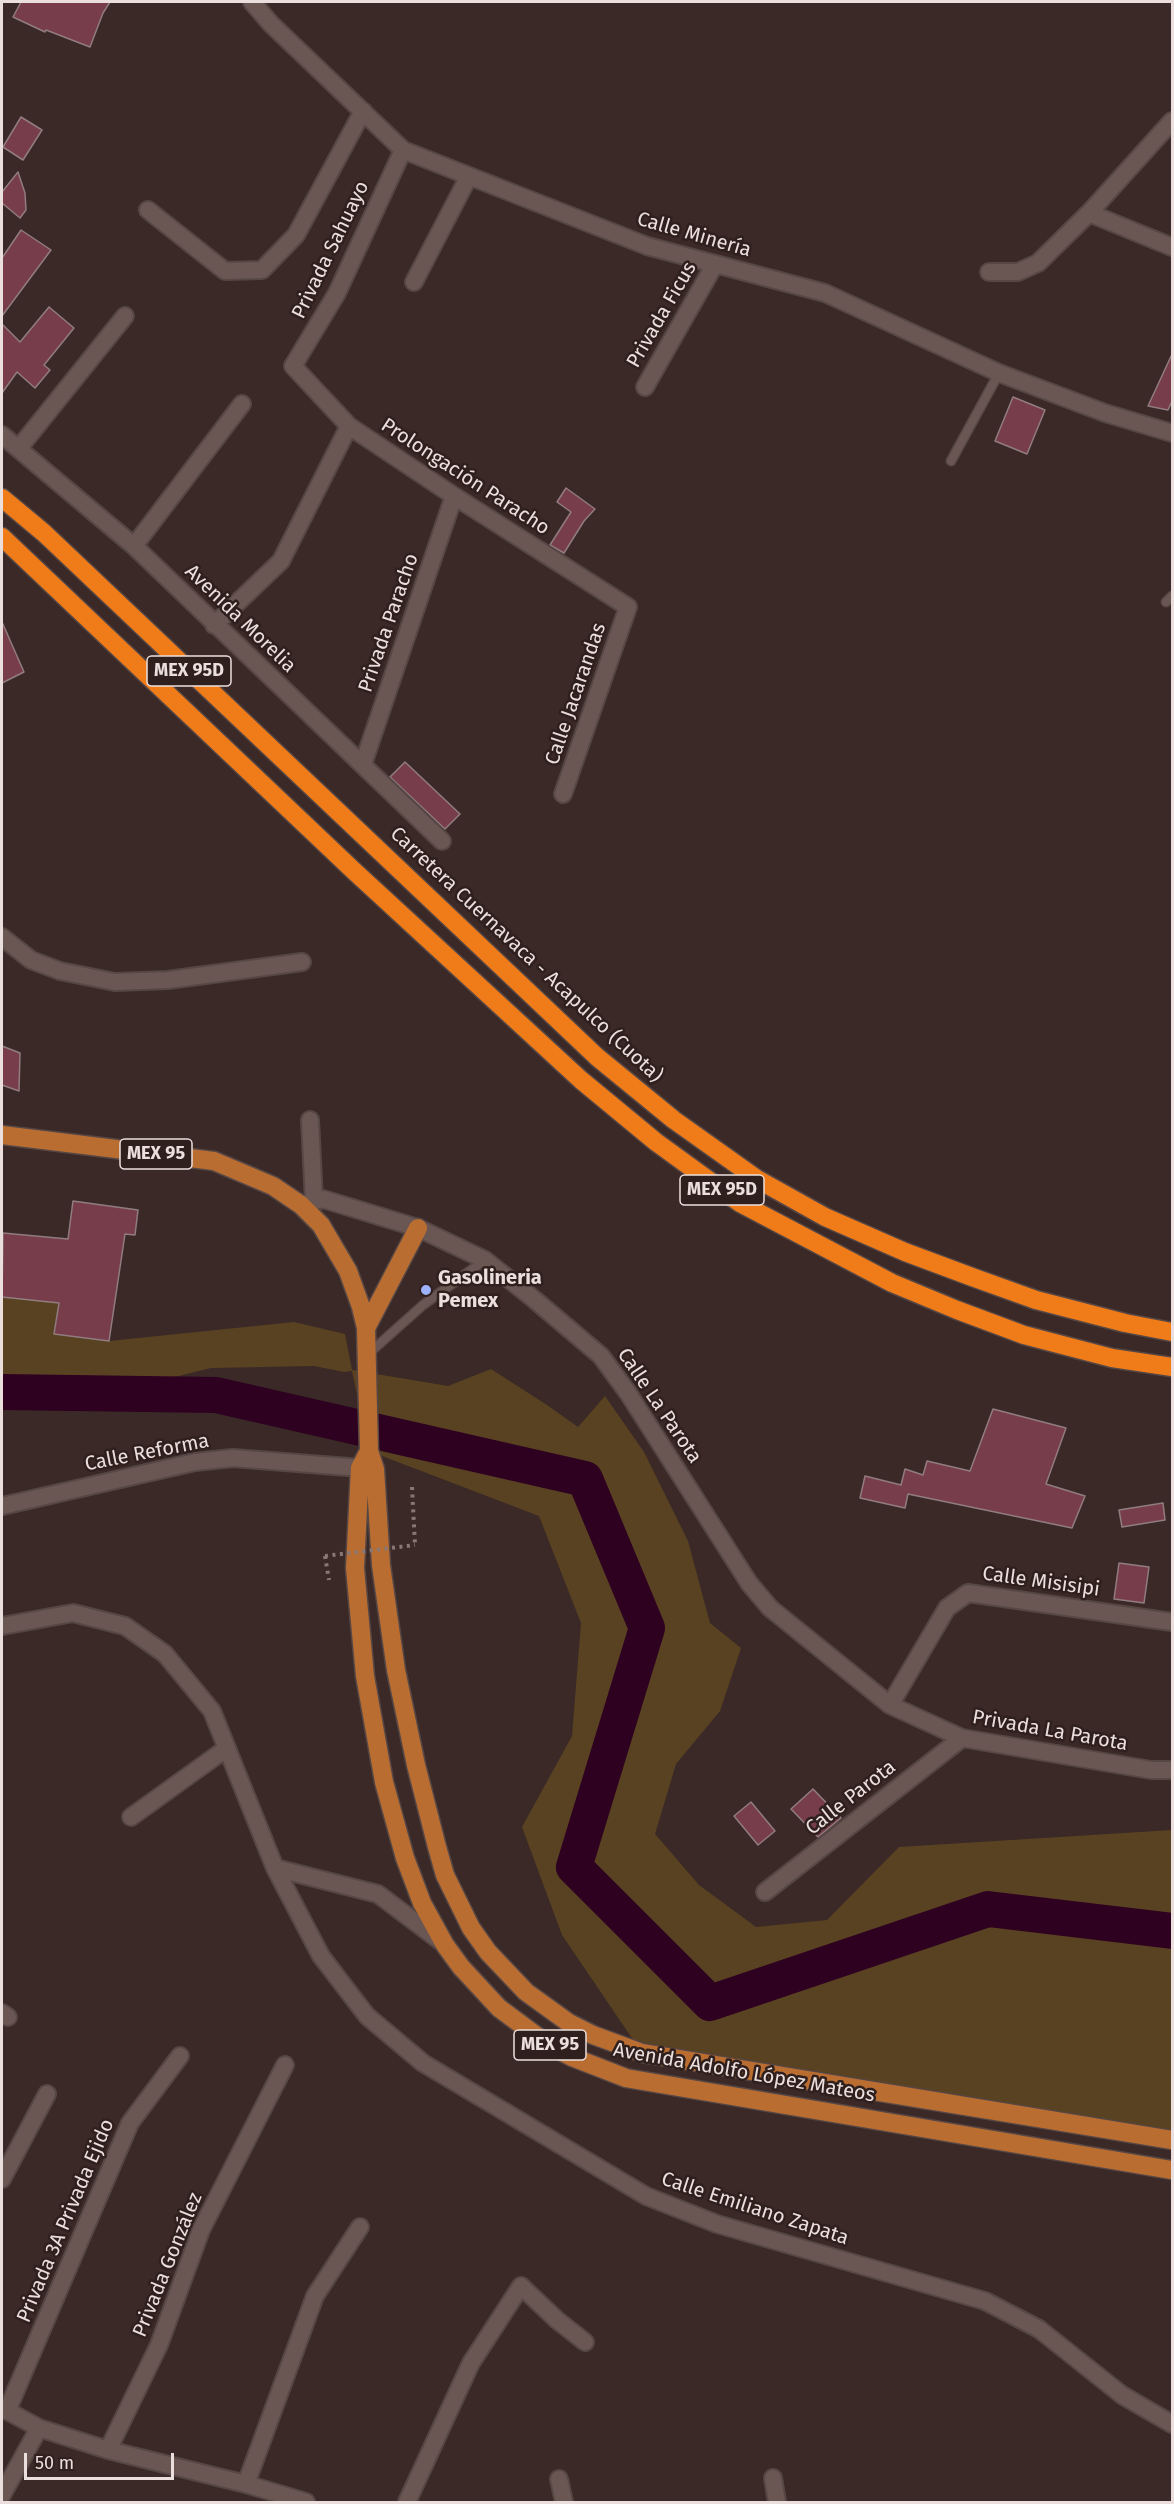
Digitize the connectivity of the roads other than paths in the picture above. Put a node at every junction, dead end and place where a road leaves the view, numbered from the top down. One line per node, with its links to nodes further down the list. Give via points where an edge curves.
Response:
1 (252, 2): 2 (street, Calle Minería)
2 (363, 111): 4 (street, Calle Minería); 6 (street, via 296,235 262,270 225,271)
3 (1173, 121): 7 (street)
4 (403, 150): 5 (street, Calle Minería); 13 (street, Privada Sahuayo, via 337,293)
5 (469, 176): 9 (street, Calle Minería, via 646,246); 11 (street)
6 (148, 210)
7 (1089, 213): 8 (street); 10 (street, via 1038,263 1018,272)
8 (1173, 247)
9 (716, 264): 14 (street, Calle Minería, via 825,293); 15 (street, Privada Ficus)
10 (989, 272)
11 (414, 282)
12 (124, 316): 20 (street)
13 (293, 366): 17 (street, Prolongación Paracho)
14 (999, 373): 18 (street, Calle Minería, via 1105,413); 21 (lane)
15 (645, 387)
16 (242, 404): 25 (street)
17 (349, 426): 22 (street, Prolongación Paracho); 27 (street, via 281,561)
18 (1173, 433)
19 (2, 435): 20 (street, Avenida Morelia)
20 (19, 448): 25 (street, Avenida Morelia)
21 (951, 461)
22 (454, 496): 26 (street, Prolongación Paracho); 28 (street, Privada Paracho)
23 (2, 498): 39 (highway, Carretera Cuernavaca - Acapulco (Cuota) / MEX 95D, via 44,533 597,1057 758,1179 825,1217 972,1277 1036,1300)
24 (2, 537): 41 (highway, MEX 95D, via 581,1080 656,1142 740,1203 892,1283 957,1310 1024,1335 1112,1358)
25 (134, 546): 27 (street, Avenida Morelia)
26 (628, 607): 29 (street, Calle Jacarandas)
27 (214, 625): 28 (street, Avenida Morelia)
28 (363, 764): 30 (street, Avenida Morelia)
29 (563, 794)
30 (442, 841)
31 (2, 937): 32 (street, via 31,960 60,971 115,981 168,980)
32 (302, 962)
33 (310, 1120): 35 (street)
34 (2, 1135): 35 (main road, MEX 95, via 214,1161)
35 (307, 1203): 36 (street, Calle La Parota, via 323,1199); 38 (main road, MEX 95, via 348,1271)
36 (418, 1228): 37 (street, Calle La Parota); 38 (main road)
37 (485, 1260): 40 (lane, via 423,1305); 46 (street, Calle La Parota, via 601,1356 749,1583 770,1608)
38 (366, 1328): 40 (main road, MEX 95)
39 (1173, 1332)
40 (367, 1363): 42 (main road, MEX 95)
41 (1173, 1367)
42 (368, 1456): 43 (street, Calle Reforma, via 195,1462); 53 (main road, Avenida Adolfo López Mateos / MEX 95, via 355,1568 365,1676 384,1782 405,1858 422,1903); 57 (main road, Avenida Adolfo López Mateos / MEX 95, via 396,1671 445,1875 471,1928 526,1992 569,2023 642,2053)
43 (2, 1506)
44 (1173, 1622): 46 (street, Calle Misisipi, via 968,1593 947,1608)
45 (2, 1626): 48 (street, Calle Emiliano Zapata, via 73,1613 125,1626 165,1654 212,1711)
46 (891, 1705): 47 (street, Privada La Parota)
47 (962, 1738): 49 (street, Privada La Parota, via 1151,1770); 52 (street, Calle Parota)
48 (228, 1748): 50 (street); 51 (street, Calle Emiliano Zapata)
49 (1173, 1770)
50 (131, 1817)
51 (275, 1868): 53 (street, via 378,1894); 63 (street, Calle Emiliano Zapata, via 321,1956 367,2016 423,2063 646,2196 717,2224 985,2301 1039,2329 1122,2395)
52 (765, 1892)
53 (445, 1945): 58 (main road, Avenida Adolfo López Mateos / MEX 95, via 479,1989 522,2027 572,2057 627,2078)
54 (180, 2056): 62 (street, Privada 3A Privada Ejido, via 130,2123)
55 (285, 2065): 65 (street, Privada González, via 201,2230 159,2345)
56 (47, 2094): 59 (street)
57 (1173, 2140)
58 (1173, 2170)
59 (2, 2179)
60 (360, 2228): 68 (street, via 315,2296)
61 (585, 2342): 71 (street, via 521,2286 471,2363)
62 (4, 2410): 64 (street)
63 (1173, 2424)
64 (39, 2428): 65 (street); 69 (street)
65 (108, 2450): 68 (street)
66 (773, 2478): 73 (street)
67 (559, 2479): 72 (street)
68 (246, 2484): 70 (street)
69 (2, 2496)
70 (306, 2502)
71 (407, 2502)
72 (564, 2502)
73 (777, 2502)

